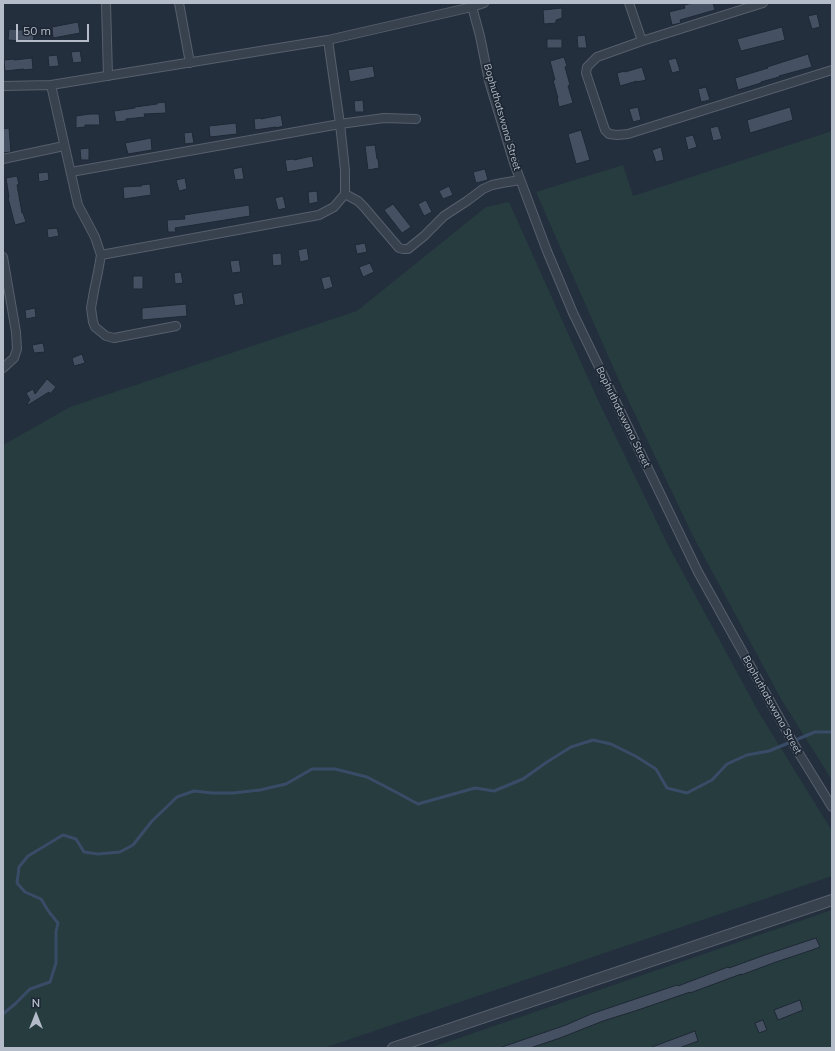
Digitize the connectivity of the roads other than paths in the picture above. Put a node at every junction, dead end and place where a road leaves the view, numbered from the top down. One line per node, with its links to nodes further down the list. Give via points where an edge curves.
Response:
1 (106, 3): 11 (street)
2 (179, 3): 9 (street)
3 (484, 3): 6 (street)
4 (630, 3): 8 (street)
5 (763, 3): 8 (street)
6 (471, 5): 7 (street); 19 (street, Bophuthatswana Street, via 489,81)
7 (328, 40): 9 (street); 15 (street)
8 (642, 40): 10 (street, via 597,58 587,67 586,73 603,126 609,134 628,134)
9 (190, 63): 11 (street)
10 (832, 70)
11 (108, 76): 12 (street)
12 (51, 85): 13 (street); 16 (street)
13 (3, 86)
14 (416, 119): 15 (street, via 384,118)
15 (340, 124): 18 (street); 20 (street, via 346,170)
16 (64, 146): 17 (street); 18 (street)
17 (3, 158)
18 (71, 172): 21 (street, via 78,205 95,237)
19 (520, 180): 20 (street, via 483,189 444,216 408,249 403,250 358,201); 25 (street, Bophuthatswana Street, via 573,313 698,572 800,755)
20 (346, 194): 21 (street, via 334,207 320,215)
21 (101, 255): 23 (street, via 91,308 95,327 106,336 114,338)
22 (3, 257): 24 (street, via 17,349 14,358)
23 (176, 326)
24 (3, 368)
25 (832, 807)
26 (832, 900): 27 (street)
27 (394, 1048)

